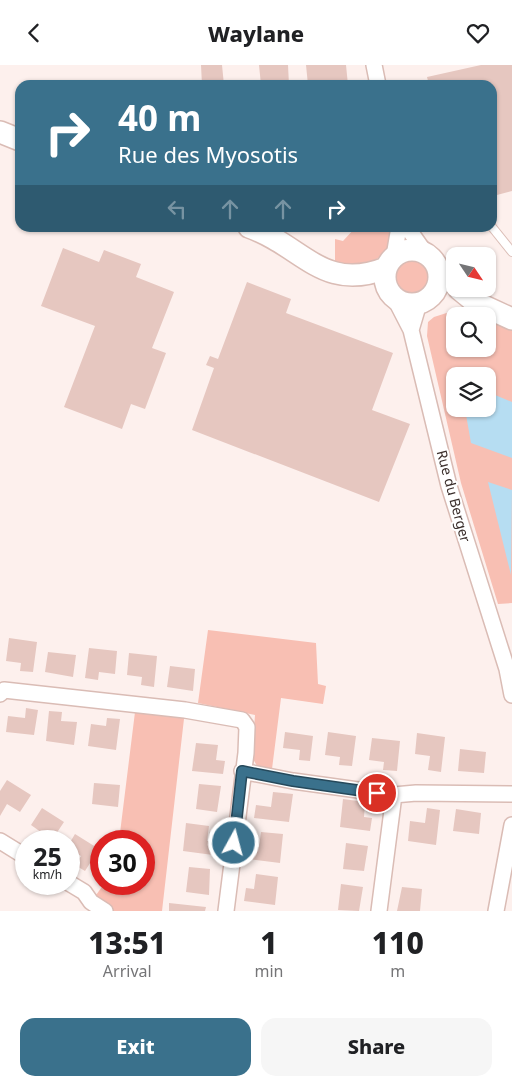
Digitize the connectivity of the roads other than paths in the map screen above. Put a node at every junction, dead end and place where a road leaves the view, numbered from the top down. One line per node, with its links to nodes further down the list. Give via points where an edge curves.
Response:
1 (374, 65): 2 (street)
2 (377, 80)
3 (0, 132): 4 (main road)
4 (15, 138)
5 (259, 232): 12 (main road, via 323,269)
6 (398, 232): 11 (street)
7 (411, 232): 10 (street)
8 (496, 232): 9 (lane)
9 (512, 252)
10 (432, 261): 11 (main road, via 410,250); 13 (main road); 17 (main road, via 439,280 434,291)
11 (390, 262): 12 (main road, via 372,273); 14 (main road, via 386,284)
12 (354, 276): 14 (main road)
13 (446, 276)
14 (392, 295): 17 (main road, via 402,302); 19 (street, Rue du Berger)
15 (454, 297): 17 (main road)
16 (471, 297): 18 (main road)
17 (422, 301): 19 (street)
18 (512, 319)
19 (411, 331): 21 (street, Rue du Berger, via 449,486 507,669)
20 (1, 692): 22 (street, via 242,720 247,727)
21 (512, 695)
22 (242, 771): 24 (street); 30 (street)
23 (512, 794): 24 (street)
24 (394, 795): 31 (street)
25 (512, 825): 32 (street)
26 (0, 841): 27 (street)
27 (15, 850)
28 (80, 890): 29 (street)
29 (105, 911)
30 (226, 911)
31 (379, 911)
32 (496, 911)

